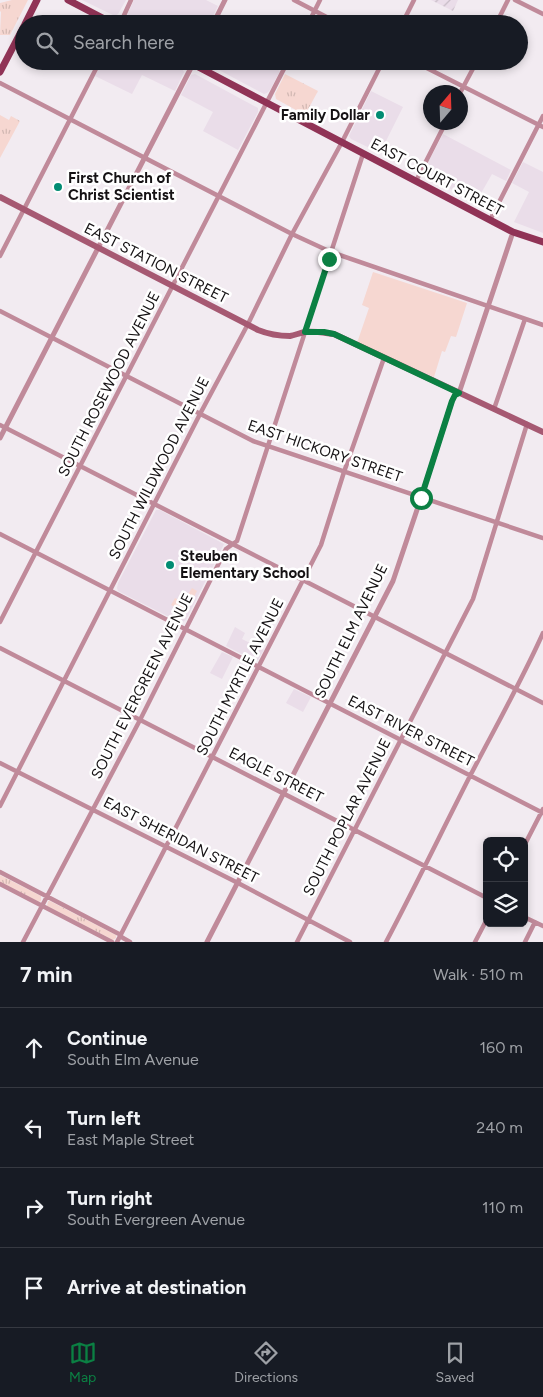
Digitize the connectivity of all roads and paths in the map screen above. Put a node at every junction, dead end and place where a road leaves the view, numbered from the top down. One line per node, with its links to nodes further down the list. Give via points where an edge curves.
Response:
1 (37, 0): 12 (main road)
2 (68, 0): 13 (main road)
3 (132, 0): 14 (street)
4 (226, 0): 15 (street)
5 (294, 0): 10 (street)
6 (320, 0): 10 (street)
7 (414, 0): 18 (street)
8 (508, 0): 19 (street)
9 (515, 0): 11 (street)
10 (314, 11): 16 (street); 17 (street)
11 (543, 14)
12 (29, 15)
13 (97, 15)
14 (124, 15)
15 (218, 15)
16 (312, 15)
17 (322, 15)
18 (406, 15)
19 (500, 15)
20 (15, 43): 28 (main road)
21 (95, 70): 35 (street)
22 (187, 70): 40 (street)
23 (206, 70): 33 (main road, EAST COURT STREET)
24 (284, 70): 33 (street, SOUTH ROSEWOOD AVENUE)
25 (378, 70): 38 (street, SOUTH WILDWOOD AVENUE)
26 (431, 70): 30 (street)
27 (472, 70): 31 (street)
28 (0, 72)
29 (0, 83): 35 (street)
30 (460, 85)
31 (465, 85)
32 (468, 89): 36 (street)
33 (267, 103): 38 (main road, EAST COURT STREET); 42 (street, SOUTH ROSEWOOD AVENUE)
34 (543, 116): 36 (street)
35 (70, 119): 40 (street); 44 (street)
36 (541, 126): 45 (street)
37 (442, 130): 41 (street)
38 (342, 142): 39 (main road, EAST COURT STREET); 47 (street, SOUTH WILDWOOD AVENUE)
39 (363, 154): 41 (main road, EAST COURT STREET); 50 (street, SOUTH EVERGREEN AVENUE)
40 (144, 157): 42 (street); 49 (street)
41 (416, 181): 45 (main road, EAST COURT STREET)
42 (219, 196): 47 (street); 52 (street, SOUTH ROSEWOOD AVENUE)
43 (0, 197): 44 (main road, EAST STATION STREET)
44 (24, 210): 49 (main road, EAST STATION STREET); 51 (street)
45 (490, 220): 46 (main road, EAST COURT STREET)
46 (513, 232): 48 (main road, EAST COURT STREET); 53 (street, SOUTH ELM AVENUE)
47 (292, 234): 50 (street); 56 (street, SOUTH WILDWOOD AVENUE)
48 (543, 242)
49 (98, 248): 52 (main road, EAST STATION STREET); 59 (street)
50 (331, 252): 53 (street); 58 (street, SOUTH EVERGREEN AVENUE)
51 (0, 256)
52 (173, 286): 56 (main road, EAST STATION STREET); 61 (street, SOUTH ROSEWOOD AVENUE)
53 (488, 306): 55 (street); 62 (street, SOUTH ELM AVENUE)
54 (0, 311): 59 (street, EAST HICKORY STREET)
55 (525, 319): 57 (street); 63 (street)
56 (248, 324): 58 (main road, EAST STATION STREET, via 266,333 291,336); 64 (street, SOUTH WILDWOOD AVENUE)
57 (543, 325)
58 (305, 332): 60 (main road, EAST STATION STREET, via 334,334); 69 (street, SOUTH EVERGREEN AVENUE)
59 (52, 338): 61 (street, EAST HICKORY STREET); 66 (street)
60 (384, 358): 62 (main road, EAST STATION STREET); 71 (street, SOUTH MYRTLE AVENUE)
61 (127, 376): 64 (street, EAST HICKORY STREET); 70 (street, SOUTH ROSEWOOD AVENUE)
62 (459, 393): 63 (main road, EAST STATION STREET); 72 (street, SOUTH ELM AVENUE, via 452,401)
63 (494, 409): 65 (main road, EAST STATION STREET)
64 (200, 414): 69 (street, EAST HICKORY STREET); 73 (street, SOUTH WILDWOOD AVENUE)
65 (527, 424): 67 (main road, EAST STATION STREET); 74 (street, SOUTH POPLAR AVENUE)
66 (3, 426): 68 (street); 70 (street)
67 (543, 432)
68 (0, 438)
69 (268, 447): 71 (street, EAST HICKORY STREET); 77 (street, SOUTH EVERGREEN AVENUE, via 237,541)
70 (80, 466): 73 (street); 78 (street, SOUTH ROSEWOOD AVENUE)
71 (344, 472): 72 (street, EAST HICKORY STREET); 79 (street, SOUTH MYRTLE AVENUE, via 321,545)
72 (421, 498): 74 (street, EAST HICKORY STREET); 81 (street, SOUTH ELM AVENUE, via 393,581)
73 (155, 504): 77 (street); 80 (street, SOUTH WILDWOOD AVENUE)
74 (497, 523): 76 (street, EAST HICKORY STREET); 86 (street, SOUTH POPLAR AVENUE, via 472,599)
75 (0, 534): 78 (street, EAST RIVER STREET)
76 (543, 538)
77 (233, 544): 79 (street); 83 (street, SOUTH EVERGREEN AVENUE, via 226,549)
78 (36, 553): 80 (street, EAST RIVER STREET); 82 (street, SOUTH ROSEWOOD AVENUE)
79 (304, 580): 81 (street); 87 (street, SOUTH MYRTLE AVENUE)
80 (110, 591): 83 (street, EAST RIVER STREET); 88 (street, SOUTH WILDWOOD AVENUE)
81 (375, 617): 86 (street); 90 (street, SOUTH ELM AVENUE)
82 (0, 622)
83 (185, 629): 87 (street, EAST RIVER STREET); 92 (street, SOUTH EVERGREEN AVENUE)
84 (543, 633): 89 (street)
85 (0, 648): 88 (street, EAGLE STREET)
86 (446, 653): 89 (street); 93 (street, SOUTH POPLAR AVENUE)
87 (259, 667): 90 (street, EAST RIVER STREET); 94 (street, SOUTH MYRTLE AVENUE)
88 (64, 681): 92 (street, EAGLE STREET); 96 (street, SOUTH WILDWOOD AVENUE)
89 (516, 689): 91 (street); 97 (street)
90 (329, 703): 93 (street, EAST RIVER STREET); 98 (street, SOUTH ELM AVENUE)
91 (543, 703)
92 (140, 720): 94 (street, EAGLE STREET); 100 (street, SOUTH EVERGREEN AVENUE)
93 (400, 740): 97 (street, EAST RIVER STREET); 102 (street, SOUTH POPLAR AVENUE)
94 (213, 757): 98 (street, EAGLE STREET); 104 (street, SOUTH MYRTLE AVENUE)
95 (0, 763): 96 (street, EAST SHERIDAN STREET)
96 (18, 772): 99 (street, SOUTH WILDWOOD AVENUE); 100 (street, EAST SHERIDAN STREET)
97 (470, 776): 101 (street, EAST RIVER STREET); 105 (street)
98 (283, 793): 102 (street, EAGLE STREET); 107 (street, SOUTH ELM AVENUE)
99 (0, 806)
100 (93, 810): 104 (street, EAST SHERIDAN STREET); 110 (street, SOUTH EVERGREEN AVENUE)
101 (542, 812): 103 (street)
102 (355, 830): 105 (street, EAGLE STREET); 113 (street, SOUTH POPLAR AVENUE)
103 (528, 838)
104 (165, 847): 107 (street, EAST SHERIDAN STREET); 117 (street, SOUTH MYRTLE AVENUE)
105 (426, 867): 109 (street, EAGLE STREET); 125 (street)
106 (0, 872): 110 (street)
107 (238, 883): 113 (street, EAST SHERIDAN STREET); 122 (street, SOUTH ELM AVENUE)
108 (0, 884): 111 (street)
109 (483, 896)
110 (47, 897): 111 (street, SOUTH EVERGREEN AVENUE); 117 (street)
111 (42, 906): 118 (street, SOUTH EVERGREEN AVENUE); 119 (street)
112 (528, 919): 114 (street)
113 (308, 920): 123 (street, SOUTH POPLAR AVENUE); 124 (street, EAST SHERIDAN STREET)
114 (536, 922): 115 (street); 127 (street)
115 (543, 926)
116 (483, 927): 126 (street)
117 (120, 936): 120 (street, SOUTH MYRTLE AVENUE); 121 (street)
118 (24, 942)
119 (112, 942)
120 (117, 942)
121 (130, 942)
122 (207, 942)
123 (297, 942)
124 (350, 942)
125 (386, 942)
126 (475, 942)
127 (525, 942)

